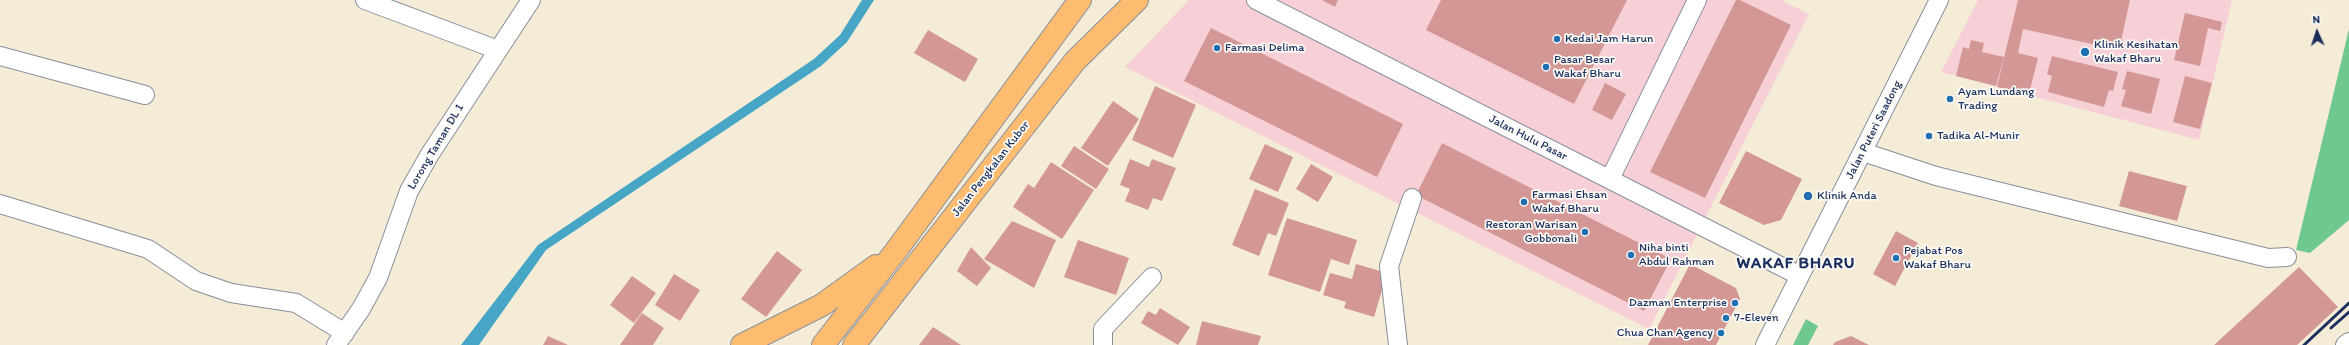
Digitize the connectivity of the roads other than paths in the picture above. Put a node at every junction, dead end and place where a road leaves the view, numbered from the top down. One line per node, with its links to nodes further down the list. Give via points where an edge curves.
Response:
1 (366, 0): 8 (street)
2 (531, 0): 8 (street, Lorong Taman DL 1)
3 (1080, 0): 15 (main road)
4 (1137, 0): 23 (main road, Jalan Pengkalan Kubor, via 1076,62)
5 (1697, 0): 12 (street)
6 (1939, 0): 11 (street, Jalan Puteri Saadong)
7 (1262, 1): 12 (street, Jalan Hulu Pasar)
8 (498, 50): 19 (street, Lorong Taman DL 1, via 409,191 378,278)
9 (0, 56): 10 (street)
10 (145, 95)
11 (1863, 152): 16 (street, via 1936,176 2268,258); 17 (street, Jalan Puteri Saadong)
12 (1610, 179): 17 (street, Jalan Hulu Pasar)
13 (1412, 198): 25 (street, via 1389,266)
14 (0, 204): 19 (street, via 148,248 196,281 224,291 296,303)
15 (895, 252): 21 (main road, via 822,304); 22 (main road)
16 (2287, 257)
17 (1800, 276): 26 (street, Jalan Puteri Saadong)
18 (1152, 277): 24 (street, via 1103,329)
19 (340, 339)
20 (2349, 342): 27 (street)
21 (742, 345)
22 (823, 345)
23 (854, 345)
24 (1103, 345)
25 (1398, 345)
26 (1765, 345)
27 (2345, 345)

